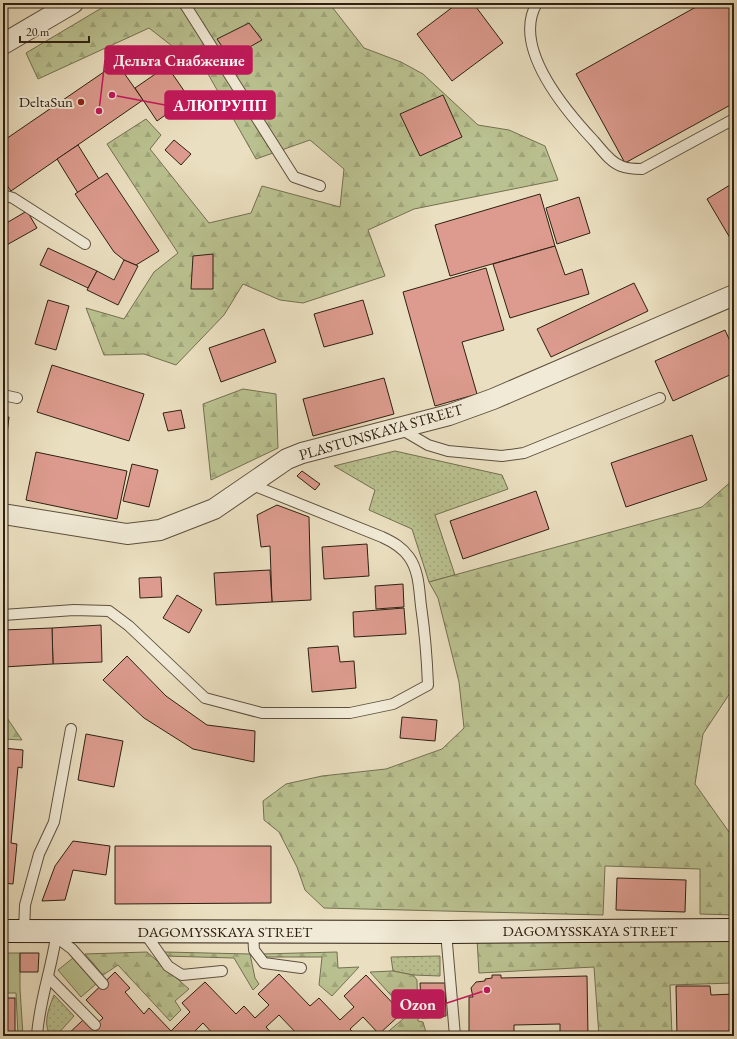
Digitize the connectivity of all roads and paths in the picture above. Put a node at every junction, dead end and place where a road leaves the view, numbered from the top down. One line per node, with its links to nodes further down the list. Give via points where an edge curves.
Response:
1 (184, 3): 6 (lane, via 294,177)
2 (537, 3): 5 (lane, via 529,31 533,52 543,76 577,124 621,166 642,168)
3 (66, 5): 4 (street)
4 (3, 44)
5 (734, 119)
6 (320, 186)
7 (3, 195): 8 (lane, via 13,198)
8 (85, 244)
9 (734, 295): 13 (street, PLASTUNSKAYA STREET, via 493,399 449,415)
10 (3, 396): 11 (lane)
11 (18, 398)
12 (660, 398): 13 (lane, via 524,453 502,456 448,451 428,445)
13 (398, 428): 14 (street, PLASTUNSKAYA STREET, via 302,453 287,459)
14 (250, 484): 15 (street, PLASTUNSKAYA STREET, via 214,509 160,530 143,533 128,534); 16 (lane, via 382,537 403,550 410,558 417,574 427,652 428,686 393,704 350,713 262,713 205,698 109,611 74,610)
15 (3, 514)
16 (3, 615)
17 (71, 729): 20 (lane, via 54,822 39,854 25,905)
18 (734, 930): 23 (street, DAGOMYSSKAYA STREET)
19 (3, 931): 20 (street, DAGOMYSSKAYA STREET)
20 (24, 932): 24 (street, DAGOMYSSKAYA STREET)
21 (144, 932): 22 (street, DAGOMYSSKAYA STREET); 24 (street, DAGOMYSSKAYA STREET); 26 (lane, via 168,966 182,975)
22 (253, 932): 23 (street, DAGOMYSSKAYA STREET); 25 (lane, via 254,950 264,963)
23 (446, 932): 31 (lane)
24 (57, 935): 27 (lane); 28 (lane)
25 (301, 968)
26 (222, 971)
27 (48, 977): 29 (lane); 30 (lane, via 37,1023)
28 (103, 984)
29 (95, 1026)
30 (37, 1036)
31 (456, 1036)

